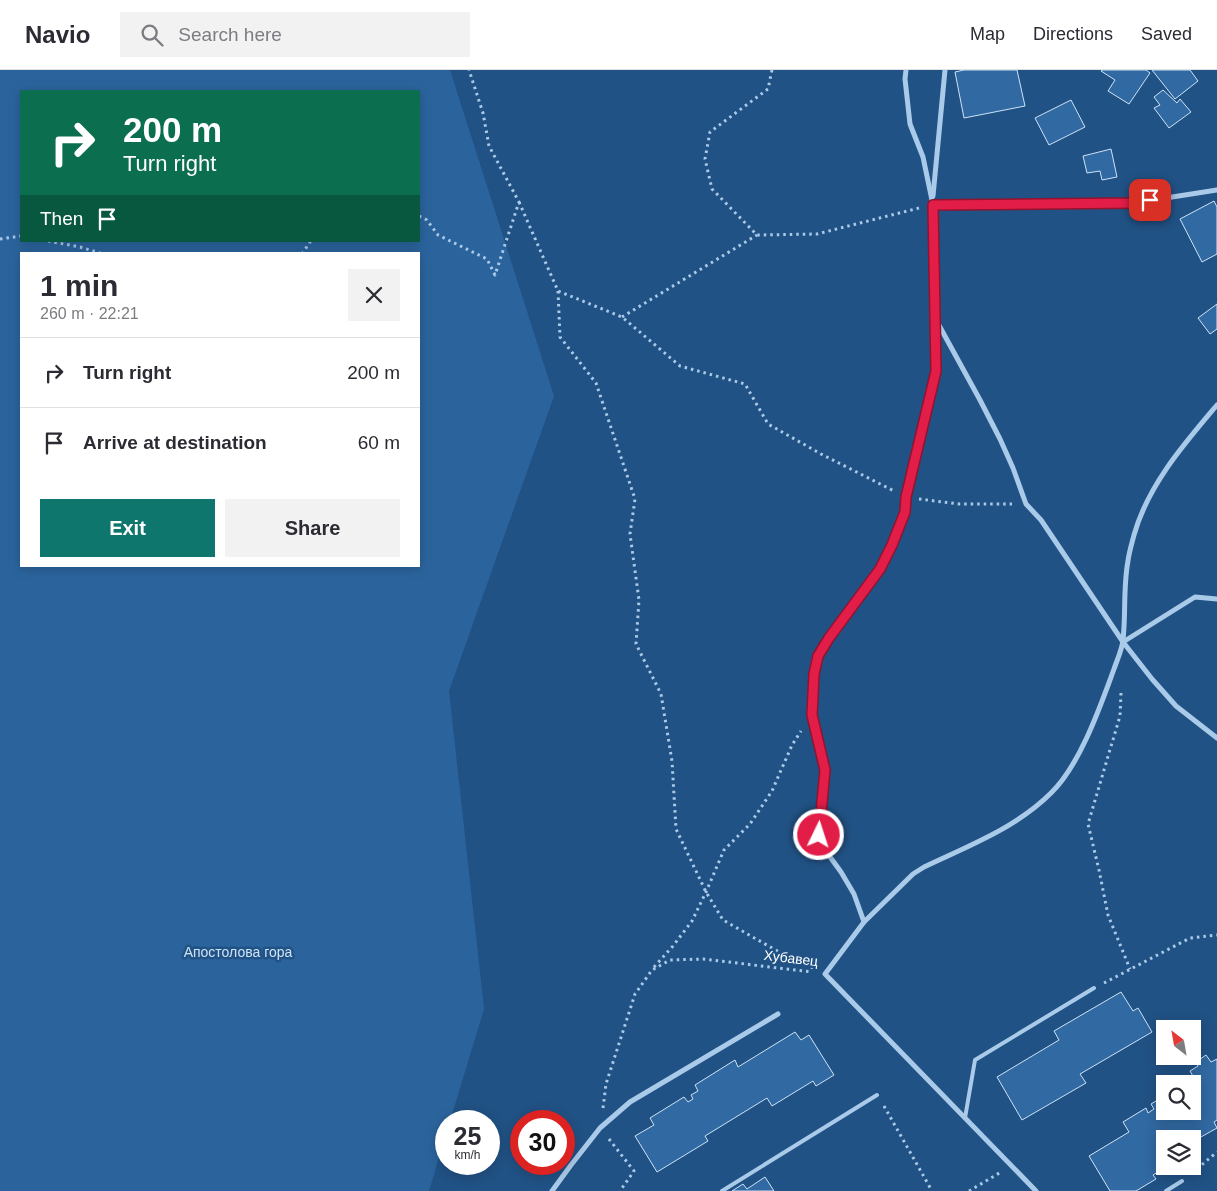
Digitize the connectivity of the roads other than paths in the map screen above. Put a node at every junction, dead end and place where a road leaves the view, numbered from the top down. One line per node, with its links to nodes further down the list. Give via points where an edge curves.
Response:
1 (906, 70): 4 (street, via 910,124 923,157)
2 (945, 70): 4 (street)
3 (1217, 190): 4 (street, via 1134,203)
4 (932, 203): 5 (street)
5 (934, 316): 8 (street, via 1000,440 1026,504); 10 (street, via 936,371 905,512 880,569 829,638 818,656 814,674 812,715 825,770 819,835 854,894)
6 (1217, 405): 8 (street, via 1184,444 1148,497 1134,533 1128,561)
7 (1217, 599): 8 (street, via 1195,597)
8 (1123, 642): 9 (street, via 1176,706); 10 (street, via 1087,736 1071,767 1052,792 1033,810 1008,826 913,874)
9 (1217, 738)
10 (864, 922): 14 (street, Хубавец, via 825,974)
11 (1094, 988): 14 (lane, via 975,1060)
12 (778, 1014): 16 (street, via 630,1102 600,1128)
13 (877, 1095): 17 (lane)
14 (965, 1118): 18 (street, Хубавец)
15 (1182, 1181): 19 (lane)
16 (552, 1191)
17 (722, 1191)
18 (1036, 1191)
19 (1166, 1191)

